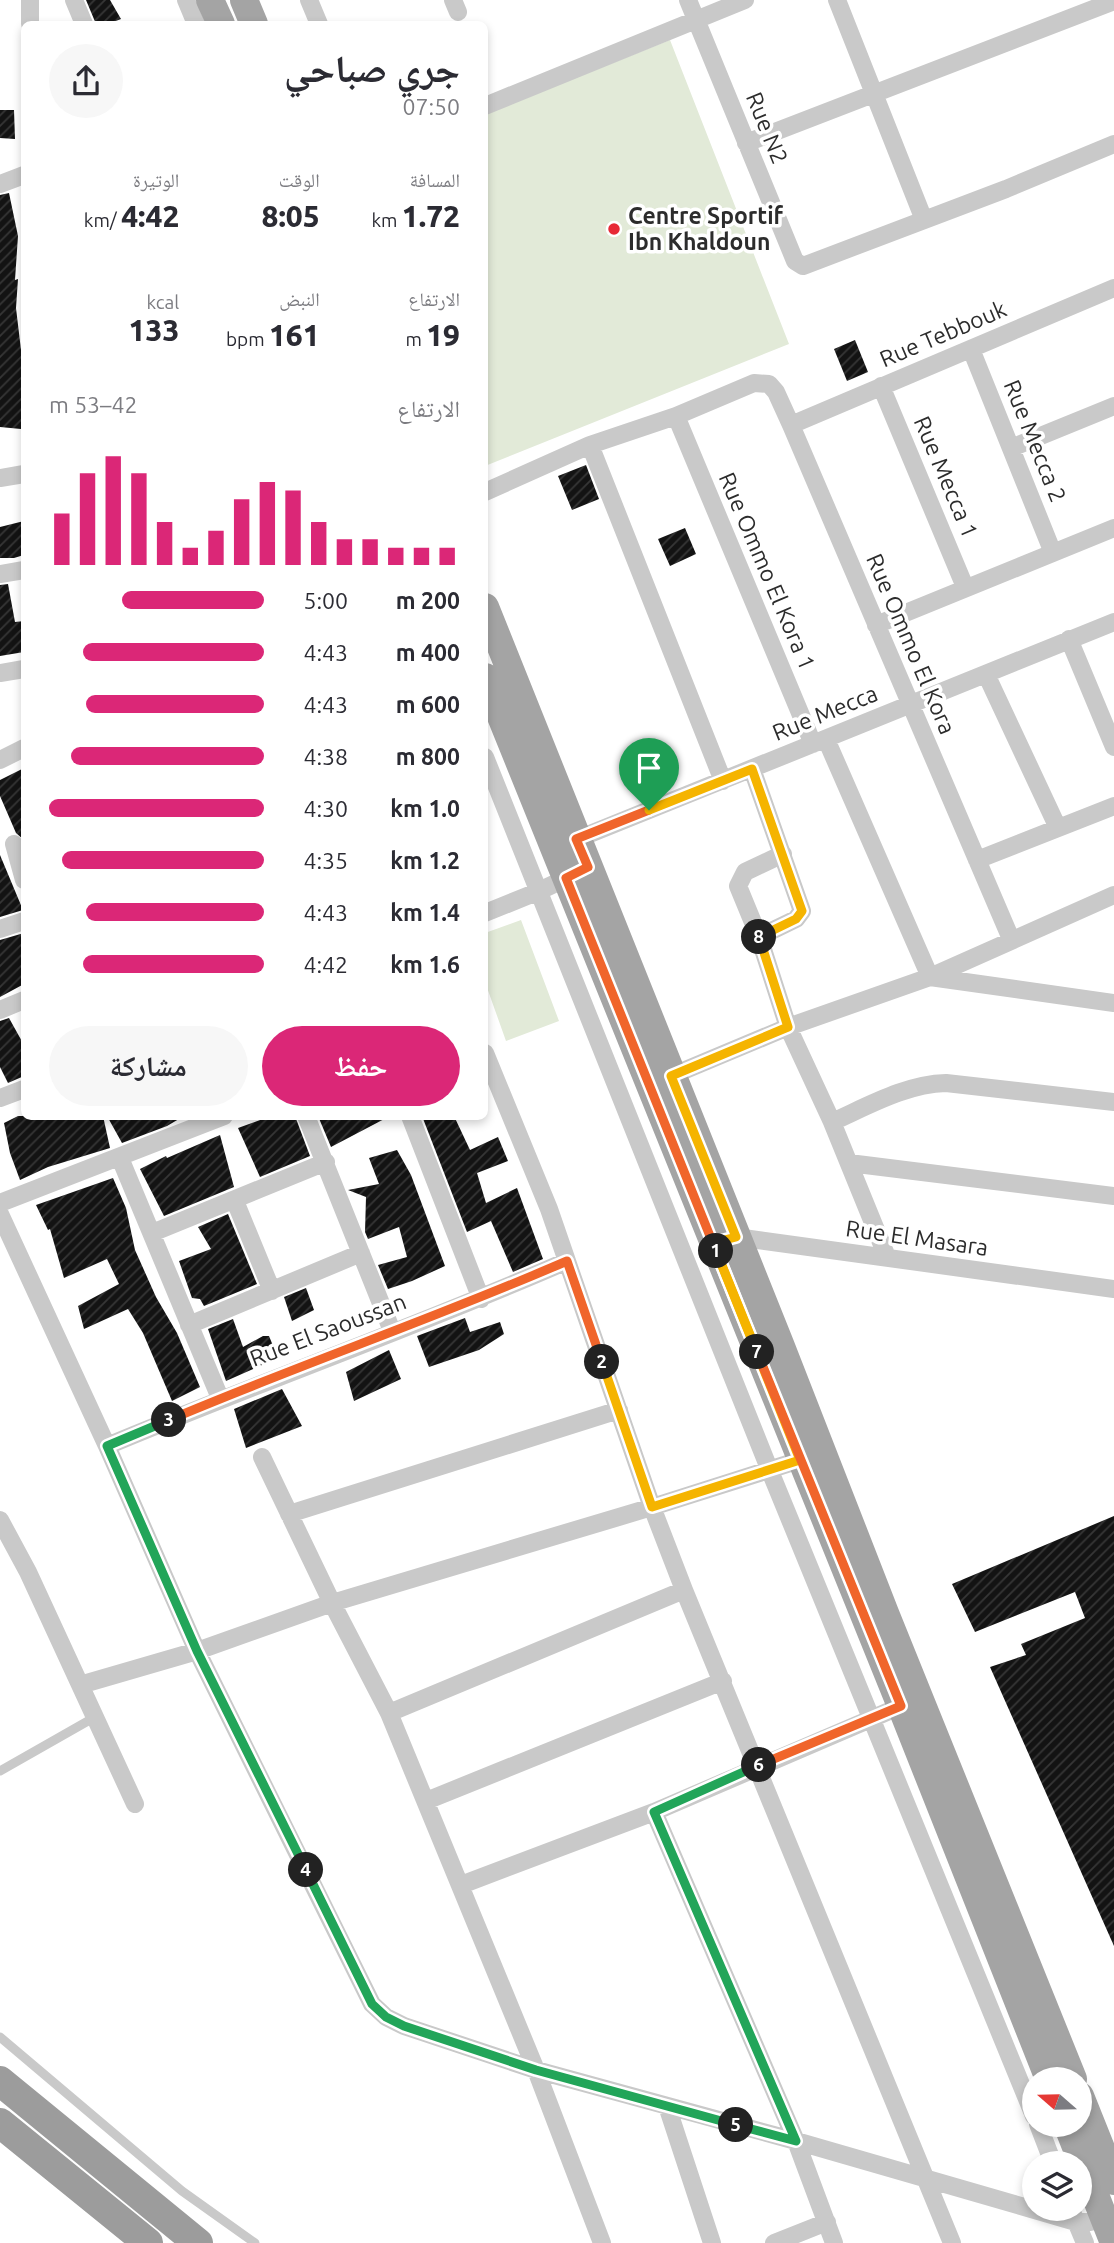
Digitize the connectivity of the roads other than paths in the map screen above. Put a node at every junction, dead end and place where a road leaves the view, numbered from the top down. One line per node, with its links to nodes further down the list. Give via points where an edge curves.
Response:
1 (30, 0): 12 (street)
2 (74, 0): 13 (street)
3 (186, 0): 14 (street)
4 (210, 0): 15 (main road)
5 (243, 0): 16 (main road)
6 (309, 0): 17 (street)
7 (688, 0): 11 (street, Rue N2)
8 (745, 0): 11 (street)
9 (837, 0): 18 (street)
10 (1114, 1): 18 (street)
11 (696, 20): 19 (street); 20 (street, Rue N2)
12 (30, 21)
13 (83, 21)
14 (195, 21)
15 (220, 21)
16 (253, 21)
17 (318, 21)
18 (875, 92): 20 (street); 24 (street)
19 (488, 105)
20 (746, 143): 24 (street, Rue N2, via 795,261 803,266)
21 (1114, 144): 24 (street)
22 (21, 176): 23 (street)
23 (0, 184)
24 (924, 220)
25 (1114, 288): 26 (street, Rue Tebbouk)
26 (971, 349): 27 (street, Rue Tebbouk); 32 (street, Rue Mecca 2)
27 (881, 386): 30 (street, Rue Tebbouk); 40 (street, Rue Mecca 1)
28 (1114, 406): 32 (street)
29 (676, 416): 30 (street, Rue Ommo El Kora, via 754,383 769,384); 31 (street); 50 (street, Rue Ommo El Kora 1)
30 (791, 425): 43 (street, Rue Ommo El Kora)
31 (590, 445): 35 (street); 56 (street)
32 (1012, 448): 37 (street, Rue Mecca 2)
33 (21, 474): 34 (street)
34 (0, 478)
35 (488, 491)
36 (1114, 528): 37 (street)
37 (1053, 553): 40 (street)
38 (21, 570): 39 (street)
39 (0, 573)
40 (965, 587): 43 (street)
41 (488, 616): 60 (main road)
42 (1114, 622): 44 (street, Rue Mecca)
43 (876, 625): 49 (street, Rue Ommo El Kora)
44 (1069, 639): 47 (street, Rue Mecca); 51 (street)
45 (21, 670): 46 (street)
46 (0, 673)
47 (986, 674): 49 (street, Rue Mecca); 58 (street)
48 (488, 683): 60 (main road)
49 (911, 705): 50 (street, Rue Mecca); 62 (street, Rue Ommo El Kora)
50 (819, 742): 55 (street, Rue Mecca); 72 (street, Rue Ommo El Kora 1)
51 (1114, 747)
52 (21, 750): 53 (street)
53 (0, 760)
54 (488, 765): 65 (street)
55 (752, 769): 56 (street, Rue Mecca); 61 (street)
56 (723, 781): 60 (street, Rue Mecca)
57 (1114, 806): 58 (street)
58 (1058, 828): 62 (street)
59 (13, 844): 63 (street)
60 (565, 844): 64 (main road)
61 (783, 854): 70 (street, via 802,911 796,919); 70 (street, via 745,872 739,881)
62 (977, 860): 71 (street, Rue Ommo El Kora)
63 (21, 870)
64 (577, 873): 65 (street); 78 (main road); 94 (main road)
65 (537, 892): 67 (street); 108 (street)
66 (1114, 895): 71 (street)
67 (488, 912)
68 (21, 922): 69 (street)
69 (0, 929)
70 (759, 937): 76 (street)
71 (1011, 939): 72 (street)
72 (930, 977): 74 (street); 76 (street)
73 (21, 1001): 75 (street)
74 (1114, 1003)
75 (0, 1010)
76 (788, 1027): 78 (street); 85 (street)
77 (488, 1061): 97 (street)
78 (671, 1076): 94 (main road)
79 (21, 1090): 80 (street)
80 (0, 1098)
81 (1114, 1102): 85 (street, via 930,1083)
82 (214, 1120): 86 (street)
83 (308, 1120): 87 (street)
84 (412, 1120): 100 (street)
85 (832, 1122): 88 (street)
86 (120, 1158): 91 (street); 93 (street)
87 (326, 1163): 90 (street); 95 (street)
88 (849, 1163): 89 (street); 96 (street)
89 (1114, 1196)
90 (235, 1200): 93 (street); 99 (street)
91 (0, 1203)
92 (0, 1214): 105 (street)
93 (152, 1233): 101 (street)
94 (724, 1240): 96 (street, Rue El Masara); 107 (main road); 129 (main road)
95 (361, 1253): 99 (street); 102 (street)
96 (887, 1257): 98 (street, Rue El Masara)
97 (567, 1261): 100 (street, Rue El Saoussan); 104 (street)
98 (1114, 1289)
99 (272, 1291): 101 (street)
100 (481, 1299): 102 (street, Rue El Saoussan)
101 (189, 1325): 103 (street)
102 (392, 1331): 103 (street, Rue El Saoussan)
103 (220, 1398): 105 (street, Rue El Saoussan)
104 (619, 1410): 109 (street); 110 (street)
105 (107, 1446): 114 (street)
106 (262, 1457): 110 (street)
107 (800, 1460): 108 (street); 117 (main road)
108 (770, 1471): 109 (street); 120 (street)
109 (652, 1507): 112 (street); 113 (street)
110 (289, 1514): 113 (street)
111 (0, 1520): 116 (street)
112 (684, 1590): 115 (street); 118 (street)
113 (332, 1602): 114 (street); 118 (street)
114 (197, 1651): 116 (street); 130 (street, via 372,2004 404,2026)
115 (723, 1681): 121 (street); 123 (street)
116 (80, 1685): 119 (street)
117 (901, 1706): 120 (street); 128 (main road)
118 (389, 1713): 123 (street)
119 (95, 1717): 122 (lane); 124 (street)
120 (873, 1719): 121 (street); 132 (street)
121 (758, 1765): 125 (street); 138 (street)
122 (0, 1771)
123 (426, 1801): 126 (street)
124 (135, 1804)
125 (654, 1812): 126 (street); 137 (street)
126 (461, 1885): 130 (street)
127 (0, 2037): 144 (lane, via 182,2191)
128 (1044, 2067)
129 (1068, 2067)
130 (536, 2070): 133 (street); 145 (street)
131 (0, 2081): 143 (highway)
132 (1022, 2086)
133 (667, 2106): 137 (street); 146 (street)
134 (0, 2123): 142 (highway)
135 (1092, 2126): 139 (main road)
136 (1070, 2137): 141 (main road)
137 (796, 2141): 138 (street); 140 (street)
138 (926, 2179): 141 (street); 149 (street)
139 (1114, 2181)
140 (827, 2222): 147 (street); 148 (street)
141 (1091, 2223): 150 (street)
142 (148, 2243)
143 (198, 2243)
144 (255, 2243)
145 (602, 2243)
146 (712, 2243)
147 (774, 2243)
148 (834, 2243)
149 (952, 2243)
150 (1085, 2243)

